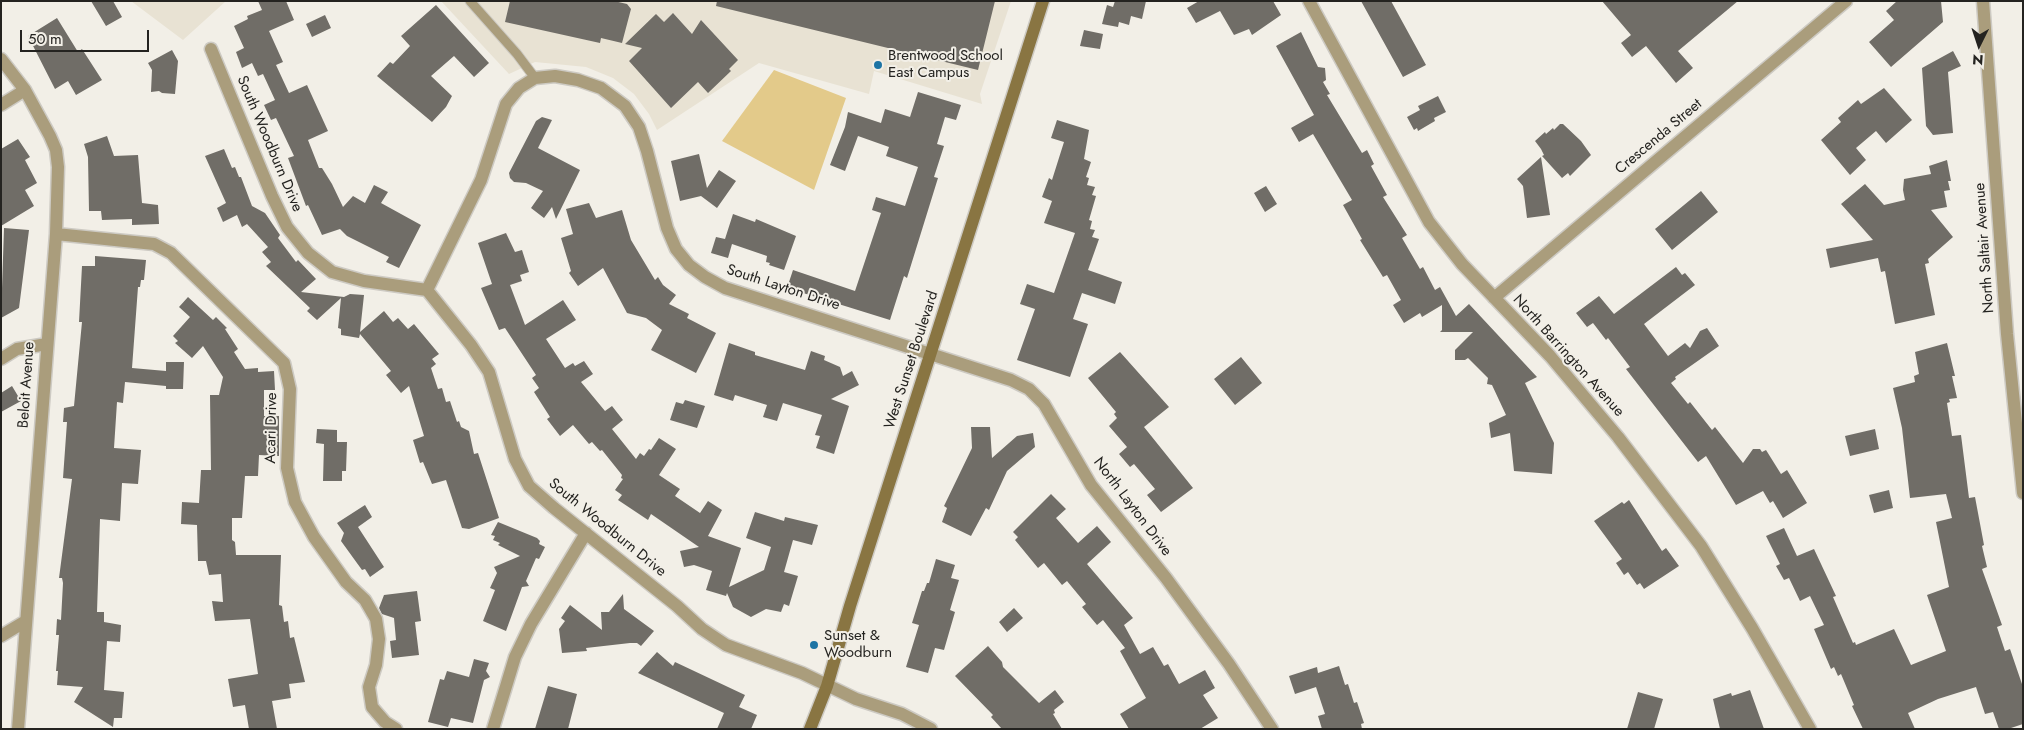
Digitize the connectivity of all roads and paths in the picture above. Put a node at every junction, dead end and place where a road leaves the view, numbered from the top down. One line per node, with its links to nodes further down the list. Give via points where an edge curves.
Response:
1 (470, 1): 8 (lane)
2 (1043, 1): 15 (main road, West Sunset Boulevard)
3 (1309, 1): 13 (street, North Barrington Avenue, via 1429,222)
4 (1846, 1): 13 (street, Crescenda Street)
5 (1983, 1): 17 (street, North Saltair Avenue, via 2007,334)
6 (210, 49): 12 (street, South Woodburn Drive, via 272,196 287,227 308,253 332,272 364,281)
7 (1, 59): 9 (street, Beloit Avenue)
8 (535, 78): 12 (street, via 519,88 506,104 481,180); 15 (street, South Layton Drive, via 555,76 578,80 601,88 625,106 639,127 648,151 667,228 676,249 705,278 726,288)
9 (25, 90): 10 (street); 11 (street, Beloit Avenue, via 56,150)
10 (1, 105)
11 (56, 234): 14 (street, Beloit Avenue); 23 (street, Acari Drive, via 154,244 171,253 284,363 290,389 287,468 295,502 314,537 346,582 365,600 376,619 379,639 369,687 372,707 384,722)
12 (427, 290): 18 (street, South Woodburn Drive, via 489,372 515,459 529,486)
13 (1494, 298): 28 (street, North Barrington Avenue, via 1550,356 1618,437 1701,546)
14 (47, 344): 16 (street, via 17,349); 19 (street, Beloit Avenue)
15 (932, 354): 21 (main road, West Sunset Boulevard); 27 (street, North Layton Drive, via 1011,380 1029,389 1044,404 1091,485 1166,578)
16 (1, 359)
17 (2023, 492)
18 (586, 533): 21 (street, South Woodburn Drive, via 726,645 802,673); 24 (street, via 519,649)
19 (26, 621): 20 (street); 22 (street, Beloit Avenue)
20 (1, 636)
21 (827, 686): 25 (main road, West Sunset Boulevard); 26 (street, South Woodburn Drive, via 902,714)
22 (18, 729)
23 (396, 729)
24 (493, 729)
25 (810, 729)
26 (931, 729)
27 (1272, 729)
28 (1810, 729)

